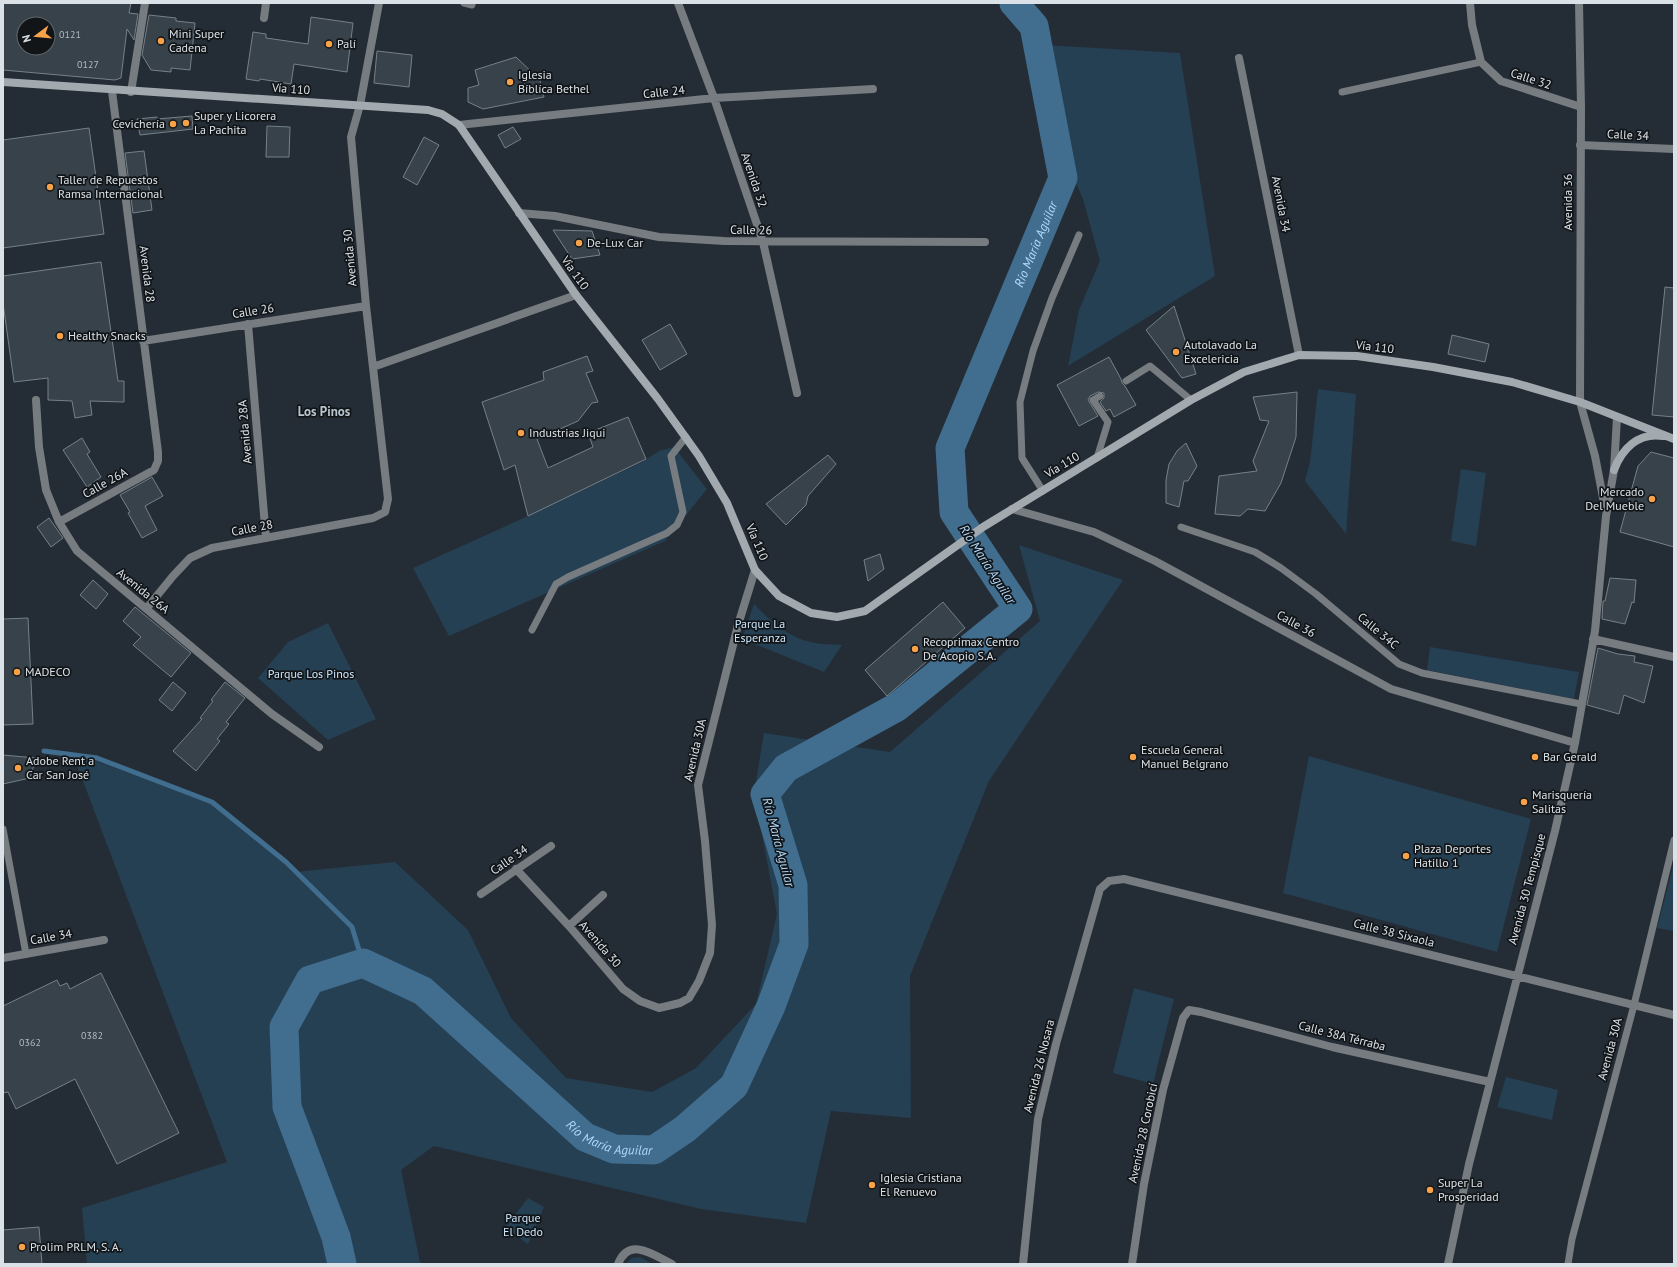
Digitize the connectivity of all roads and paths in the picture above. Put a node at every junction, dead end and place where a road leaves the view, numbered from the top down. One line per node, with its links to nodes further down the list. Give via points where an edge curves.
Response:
1 (145, 3): 15 (street)
2 (266, 3): 9 (street)
3 (378, 3): 18 (street, Avenida 30)
4 (464, 3): 8 (lane)
5 (678, 3): 17 (street, Avenida 32)
6 (1470, 3): 11 (street, via 1472,25)
7 (1579, 3): 19 (street, Avenida 36)
8 (472, 5)
9 (264, 18)
10 (1240, 58): 31 (street, Avenida 34)
11 (1481, 62): 16 (lane); 19 (street, Calle 32, via 1501,81)
12 (3, 82): 14 (main road, Vía 110)
13 (873, 89): 17 (street, Calle 24)
14 (112, 91): 15 (main road, Vía 110); 30 (street, Avenida 28)
15 (131, 92): 18 (main road, Vía 110)
16 (1342, 92)
17 (714, 98): 20 (street, Calle 24); 25 (street, Avenida 32)
18 (360, 105): 20 (main road, Vía 110, via 428,110 442,114); 28 (street, Avenida 30, via 351,137)
19 (1580, 107): 21 (street, Avenida 36)
20 (458, 125): 23 (main road, Vía 110)
21 (1580, 145): 22 (street, Calle 34); 38 (street, Avenida 36)
22 (1674, 149)
23 (519, 213): 25 (street, Calle 26, via 555,216 659,237); 27 (main road, Vía 110)
24 (1079, 235): 45 (lane, via 1052,298 1020,402 1022,458)
25 (763, 242): 26 (street, Calle 26); 34 (street, Avenida 32)
26 (985, 242)
27 (576, 295): 32 (street); 40 (main road, Vía 110)
28 (366, 306): 29 (street, Calle 26); 32 (street, Avenida 30)
29 (248, 324): 30 (street, Calle 26); 51 (street, Avenida 28A)
30 (144, 341): 43 (street, Avenida 28)
31 (1299, 355): 37 (main road, Vía 110, via 1244,372); 38 (main road, Vía 110, via 1357,356 1433,367 1512,382)
32 (373, 366): 47 (street, Avenida 30, via 388,499)
33 (1126, 381): 37 (lane, via 1150,366)
34 (797, 393)
35 (1100, 396): 42 (lane, via 1093,400 1108,422)
36 (36, 400): 49 (street, Avenida 26A, via 39,447 46,490)
37 (1191, 400): 42 (main road, Vía 110)
38 (1580, 402): 39 (main road, Vía 110); 48 (street, Avenida 30 Tempisque)
39 (1617, 416): 41 (main road, Vía 110); 44 (street, Avenida 30 Tempisque)
40 (686, 437): 52 (main road, Vía 110, via 727,503); 54 (lane, via 670,456 683,512 677,525 668,532 556,584)
41 (1673, 438): 44 (main road, via 1657,435 1642,438 1629,445 1619,456)
42 (1097, 458): 45 (main road, Vía 110)
43 (158, 461): 49 (street, Calle 26A, via 154,470)
44 (1614, 470): 48 (street, Avenida 30 Tempisque)
45 (1043, 491): 46 (main road, Vía 110)
46 (1012, 509): 52 (main road, Vía 110, via 865,611 837,617 811,613 778,596); 58 (street, Calle 36, via 1094,532 1148,557 1391,689)
47 (385, 512): 51 (street, Calle 28, via 373,518)
48 (1606, 516): 55 (street, Avenida 30 Tempisque)
49 (59, 522): 53 (street, Avenida 26A, via 77,551)
50 (1181, 527): 57 (lane, Calle 34C, via 1255,552 1281,568 1399,664 1422,673)
51 (266, 538): 53 (street, Calle 28, via 212,548 190,558)
52 (755, 570): 72 (street, Avenida 30A, via 738,625 698,785 712,925 710,953 699,982 689,998)
53 (146, 608): 59 (street, Avenida 26A, via 272,714)
54 (532, 630)
55 (1594, 638): 56 (street); 57 (street, Avenida 30 Tempisque)
56 (1674, 657)
57 (1581, 704): 58 (street, Avenida 30 Tempisque)
58 (1575, 743): 71 (street, Avenida 30 Tempisque)
59 (319, 747)
60 (3, 829): 69 (lane)
61 (1674, 840): 73 (lane, Avenida 30A)
62 (551, 846): 63 (street, Calle 34)
63 (516, 869): 65 (street, Calle 34); 67 (street, Avenida 30)
64 (1108, 881): 71 (street, Calle 38 Sixaola, via 1124,879); 79 (street, Avenida 26 Nosara, via 1100,889 1056,1044 1038,1119)
65 (481, 894)
66 (603, 895): 67 (street)
67 (569, 926): 72 (street, Avenida 30, via 622,989 640,1001 659,1008)
68 (104, 940): 69 (street, Calle 34)
69 (26, 954): 70 (street, Calle 34)
70 (3, 958)
71 (1516, 976): 73 (street, Calle 38 Sixaola); 76 (street, Avenida 30 Tempisque)
72 (680, 1003)
73 (1634, 1005): 75 (street, Calle 38 Sixaola); 82 (lane, Avenida 30A, via 1572,1239)
74 (1189, 1010): 76 (street, Calle 38A Térraba, via 1332,1047); 80 (street, Avenida 28 Corobicí, via 1183,1018 1163,1090 1144,1184)
75 (1674, 1015)
76 (1490, 1082): 81 (street, Avenida 30 Tempisque, via 1469,1164)
77 (618, 1264): 78 (street, via 627,1251 640,1249)
78 (672, 1264)
79 (1023, 1264)
80 (1132, 1264)
81 (1448, 1264)
82 (1568, 1264)

